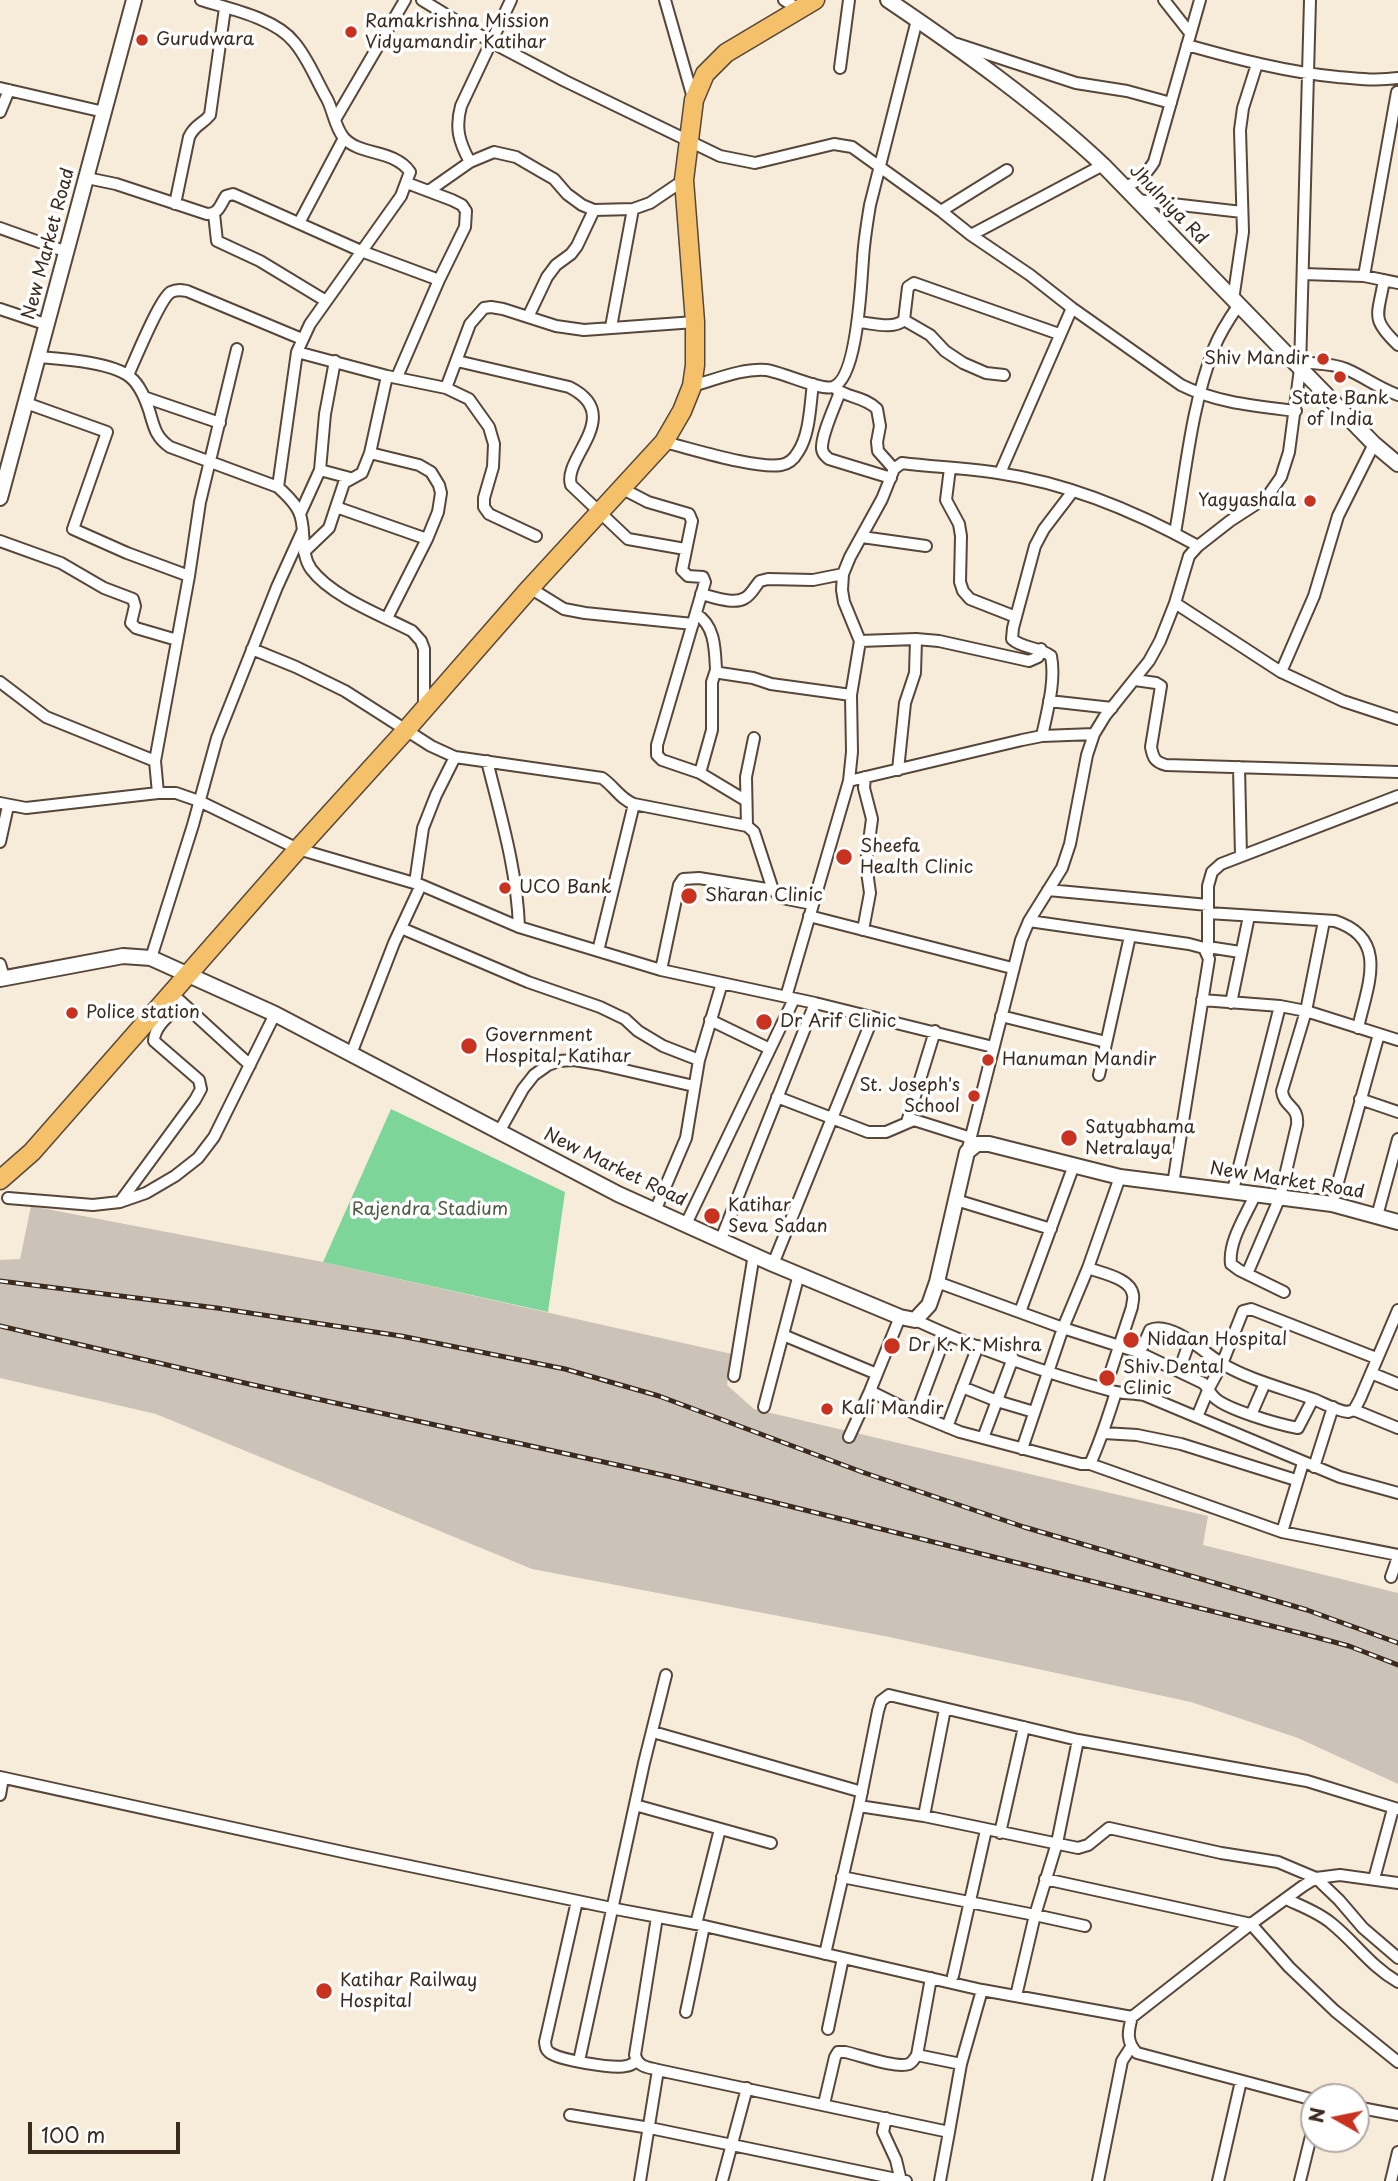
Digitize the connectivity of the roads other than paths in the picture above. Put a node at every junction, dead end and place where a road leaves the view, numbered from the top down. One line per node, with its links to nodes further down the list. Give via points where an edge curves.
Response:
1 (134, 0): 29 (street, New Market Road)
2 (201, 0): 13 (street)
3 (405, 0): 30 (street)
4 (422, 0): 17 (street)
5 (511, 0): 17 (street)
6 (665, 0): 26 (street)
7 (849, 0): 20 (street)
8 (888, 0): 14 (street, Jhulniya Rd)
9 (1164, 0): 15 (street)
10 (1200, 0): 15 (street)
11 (1310, 0): 21 (street)
12 (799, 3): 26 (highway, via 726,53 705,74)
13 (225, 8): 30 (street, via 268,22 294,41); 43 (street, via 210,115 189,137)
14 (917, 20): 16 (street, Jhulniya Rd); 35 (street)
15 (1190, 33): 18 (street)
16 (945, 40): 27 (street, via 1076,83); 34 (street, Jhulniya Rd, via 1070,134)
17 (491, 42): 32 (street); 33 (street, via 458,117 460,145)
18 (1187, 45): 19 (street); 27 (street)
19 (1256, 64): 21 (street); 47 (street, via 1240,130)
20 (840, 68)
21 (1308, 74): 23 (street); 54 (street)
22 (1398, 78): 23 (street)
23 (1380, 81): 25 (street)
24 (5, 89): 28 (street); 29 (street)
25 (1397, 92): 55 (street)
26 (694, 100): 32 (highway)
27 (1171, 103): 40 (street, via 1154,162 1147,174)
28 (0, 112)
29 (104, 112): 37 (street, New Market Road)
30 (335, 118): 31 (street)
31 (344, 138): 39 (street, via 403,162 410,172); 49 (street)
32 (687, 140): 35 (street, via 720,156 755,163 834,144 852,147); 38 (highway)
33 (470, 162): 41 (street); 45 (street, via 494,152 516,158 554,179 567,194)
34 (1103, 165): 40 (street, Jhulniya Rd); 51 (street)
35 (881, 166): 46 (street); 66 (street, via 865,233)
36 (1007, 170): 46 (street)
37 (87, 178): 43 (street); 53 (street, New Market Road)
38 (684, 180): 44 (street); 65 (highway)
39 (407, 183): 41 (street); 52 (street)
40 (1124, 188): 42 (street, Jhulniya Rd)
41 (430, 190): 56 (street, via 466,211 465,228)
42 (1137, 200): 47 (street); 60 (street, Jhulniya Rd)
43 (175, 204): 48 (street)
44 (633, 209): 45 (street); 68 (street)
45 (594, 210): 63 (street, via 577,246 547,277)
46 (942, 211): 51 (street)
47 (1242, 212): 60 (street)
48 (214, 214): 49 (street, via 226,196 233,194); 59 (street, via 217,241)
49 (299, 223): 52 (street)
50 (0, 228): 53 (street)
51 (971, 235): 61 (street)
52 (361, 251): 56 (street); 59 (street)
53 (67, 252): 67 (street, New Market Road)
54 (1303, 274): 55 (street); 77 (street)
55 (1364, 276): 57 (street)
56 (439, 280): 80 (street)
57 (1384, 280): 58 (street); 71 (street, via 1377,320)
58 (1398, 283)
59 (326, 301): 70 (street)
60 (1236, 303): 77 (street, Jhulniya Rd); 85 (street, via 1214,347)
61 (1072, 308): 69 (street); 85 (street, via 1160,372)
62 (0, 309): 67 (street)
63 (528, 317): 68 (street, via 571,328); 76 (street, via 484,308 470,324)
64 (904, 320): 66 (street, via 893,325); 69 (street, via 908,287 914,283); 79 (street, via 963,363)
65 (695, 322): 68 (street); 82 (highway)
66 (858, 322): 84 (street, via 849,363)
67 (48, 325): 74 (street, New Market Road)
68 (611, 327)
69 (1059, 334): 99 (street)
70 (302, 339): 73 (street); 78 (street, via 178,290 161,304)
71 (1398, 345)
72 (237, 349): 90 (street)
73 (297, 352): 75 (street); 101 (street)
74 (39, 357): 78 (street, via 99,365); 88 (street, New Market Road)
75 (335, 361): 80 (street); 97 (street)
76 (457, 361): 83 (street); 106 (street, via 569,387 587,399 590,431 569,477 571,485)
77 (1300, 366): 86 (street, via 1333,365); 89 (street); 92 (street, Jhulniya Rd)
78 (128, 375): 87 (street)
79 (1004, 375)
80 (392, 377): 83 (street); 93 (street)
81 (813, 384): 82 (street, via 769,370 753,370); 84 (street); 91 (street, via 805,437 799,452 784,465 766,466)
82 (692, 386): 91 (highway)
83 (446, 388): 110 (street, via 469,399 489,427 494,467 484,507 489,514)
84 (837, 389): 98 (street, via 877,409 878,451); 98 (street, via 824,436 824,454)
85 (1199, 394): 89 (street); 109 (street)
86 (1398, 395)
87 (144, 397): 90 (street); 94 (street, via 160,440)
88 (26, 403): 104 (street, New Market Road); 119 (street, via 107,432 73,528)
89 (1296, 411): 115 (street, via 1290,452 1267,497)
90 (220, 423): 94 (street)
91 (664, 442): 102 (highway)
92 (1374, 444): 95 (street, Jhulniya Rd); 132 (street, via 1338,516 1314,596)
93 (370, 453): 100 (street, via 362,473); 112 (street, via 431,472 441,493)
94 (209, 462): 101 (street); 119 (street)
95 (1398, 464)
96 (950, 468): 98 (street, via 902,463); 99 (street); 123 (street, via 947,500 959,524 963,591 970,599)
97 (320, 470): 100 (street); 107 (street)
98 (893, 473): 111 (street)
99 (1000, 473): 103 (street)
100 (350, 478): 105 (street)
101 (278, 487): 107 (street)
102 (621, 488): 106 (highway); 116 (street, via 660,507 689,514 692,521)
103 (1073, 491): 109 (street); 123 (street, via 1035,546)
104 (0, 498)
105 (336, 507): 112 (street); 117 (street, via 329,528)
106 (599, 512): 116 (street, via 628,539); 120 (highway)
107 (300, 514): 108 (street)
108 (302, 533): 117 (street); 129 (street)
109 (1175, 533): 115 (street)
110 (536, 536)
111 (862, 537): 114 (street); 118 (street)
112 (427, 538): 124 (street)
113 (0, 541): 127 (street, via 61,563 104,589 133,599 131,623 136,628)
114 (926, 546)
115 (1198, 546): 122 (street, via 1189,556)
116 (685, 549): 121 (street, via 681,570 688,576 703,577)
117 (304, 552): 124 (street, via 310,568 322,580)
118 (843, 574): 121 (street, via 760,581 736,602); 128 (street, via 844,602)
119 (189, 576): 127 (street)
120 (530, 588): 125 (street, via 575,611); 138 (highway)
121 (701, 594): 125 (street)
122 (1175, 603): 132 (street); 133 (street, via 1160,641)
123 (1016, 617): 130 (street, via 1012,639)
124 (387, 618): 138 (street, via 421,641)
125 (694, 619): 131 (street, via 705,620 711,631); 150 (street, via 657,755)
126 (916, 639): 128 (street); 130 (street, via 1028,661 1038,657); 148 (street, via 915,673 905,703)
127 (177, 640): 145 (street)
128 (860, 641): 135 (street)
129 (252, 649): 140 (street, via 345,691); 156 (street, via 217,738)
130 (1041, 649): 136 (street, via 1051,656)
131 (716, 670): 135 (street, via 771,684); 150 (street, via 712,730)
132 (1281, 672): 139 (street, via 1343,701)
133 (1135, 680): 137 (street); 147 (street, via 1161,686 1152,747 1157,762)
134 (0, 682): 145 (street, via 46,716)
135 (851, 695): 152 (street)
136 (1049, 701): 137 (street); 142 (street)
137 (1112, 708): 141 (street)
138 (424, 709): 140 (highway)
139 (1398, 719)
140 (406, 730): 144 (street); 161 (highway)
141 (1094, 734): 142 (street); 165 (street, via 1070,844)
142 (1042, 736): 148 (street)
143 (754, 738): 155 (street)
144 (455, 757): 146 (street); 163 (street, via 423,828)
145 (155, 761): 153 (street)
146 (487, 761): 158 (street, via 602,778); 172 (street, via 511,855)
147 (1239, 768): 149 (street); 162 (street)
148 (898, 770): 151 (street)
149 (1398, 772)
150 (700, 773): 155 (street)
151 (865, 778): 152 (street); 174 (street, via 872,819 866,864 870,893)
152 (849, 782): 166 (street)
153 (158, 793): 156 (street); 157 (street, via 26,808)
154 (1398, 796): 162 (street)
155 (745, 800): 159 (street)
156 (199, 801): 161 (street); 179 (street)
157 (4, 804): 160 (street)
158 (634, 804): 159 (street); 176 (street)
159 (747, 826): 164 (street, via 754,832)
160 (0, 842)
161 (298, 849): 163 (street); 183 (highway)
162 (1241, 856): 167 (street, via 1212,872)
163 (418, 884): 172 (street); 173 (street)
164 (773, 890): 166 (street, via 782,898); 181 (street, via 683,879)
165 (1048, 890): 167 (street); 171 (street)
166 (812, 904): 168 (street)
167 (1208, 909): 169 (street); 178 (street)
168 (809, 916): 174 (street); 186 (street)
169 (1249, 916): 170 (street); 177 (street)
170 (1324, 920): 191 (street); 196 (street, via 1359,932 1371,956)
171 (1029, 922): 175 (street); 180 (street)
172 (519, 927): 176 (street)
173 (401, 928): 203 (street); 204 (street, via 600,1007 663,1046)
174 (863, 930): 180 (street)
175 (1130, 936): 178 (street, via 1204,948); 200 (street)
176 (598, 951): 181 (street)
177 (1240, 952): 178 (street); 189 (street)
178 (1208, 953): 187 (street)
179 (151, 958): 182 (street, New Market Road, via 123,956); 183 (street, New Market Road)
180 (1012, 968): 193 (street)
181 (661, 970): 184 (street)
182 (1, 973)
183 (187, 975): 185 (highway); 192 (street, New Market Road)
184 (722, 983): 186 (street); 195 (street)
185 (177, 998): 205 (street); 218 (highway, via 153,1013 32,1152); 225 (street, via 153,1041 199,1080 201,1089)
186 (790, 998): 188 (street); 202 (street)
187 (1202, 1000): 189 (street); 219 (street)
188 (815, 1003): 194 (street); 208 (street)
189 (1231, 1003): 190 (street)
190 (1280, 1006): 191 (street); 220 (street)
191 (1306, 1011): 196 (street); 222 (street, via 1282,1091 1298,1115)
192 (275, 1014): 203 (street, New Market Road); 205 (street)
193 (1000, 1016): 200 (street); 201 (street)
194 (873, 1017): 197 (street); 211 (street)
195 (710, 1020): 202 (street); 204 (street)
196 (1358, 1028): 198 (street)
197 (935, 1031): 201 (street); 212 (street)
198 (1379, 1034): 199 (street); 209 (street)
199 (1398, 1040)
200 (1106, 1042): 206 (street)
201 (993, 1046): 215 (street)
202 (770, 1049): 230 (street)
203 (351, 1054): 213 (street, New Market Road)
204 (699, 1060): 207 (street)
205 (250, 1065): 225 (street, via 214,1137 198,1158 146,1194)
206 (1099, 1074)
207 (694, 1086): 213 (street, via 598,1064 559,1061 534,1075); 227 (street, via 686,1138)
208 (777, 1097): 211 (street); 232 (street)
209 (1360, 1099): 210 (street); 226 (street)
210 (1398, 1112)
211 (833, 1119): 212 (street, via 878,1133); 234 (street)
212 (907, 1122): 215 (street, via 914,1120)
213 (499, 1132): 227 (street, New Market Road)
214 (1398, 1139): 228 (street)
215 (969, 1145): 216 (street, New Market Road, via 989,1144); 224 (street)
216 (1074, 1165): 217 (street, New Market Road); 231 (street)
217 (1121, 1177): 219 (street, New Market Road); 235 (street)
218 (0, 1180)
219 (1173, 1184): 220 (street, New Market Road)
220 (1233, 1190): 221 (street, New Market Road)
221 (1256, 1193): 222 (street, New Market Road); 237 (street, via 1230,1255 1231,1264)
222 (1280, 1197): 226 (street, New Market Road); 237 (street)
223 (8, 1198): 225 (street, via 93,1205)
224 (956, 1200): 231 (street); 238 (street)
225 (120, 1202)
226 (1332, 1204): 228 (street, New Market Road)
227 (655, 1211): 230 (street, New Market Road)
228 (1377, 1216): 229 (street, New Market Road)
229 (1398, 1222)
230 (686, 1224): 232 (street, New Market Road)
231 (1051, 1229): 241 (street)
232 (721, 1239): 233 (street, New Market Road)
233 (754, 1254): 234 (street, New Market Road); 258 (street)
234 (773, 1264): 236 (street, New Market Road)
235 (1088, 1268): 244 (street); 249 (street, via 1119,1279 1133,1294)
236 (799, 1274): 242 (street, New Market Road); 246 (street)
237 (1247, 1274): 239 (street)
238 (937, 1282): 241 (street); 243 (street, via 929,1305)
239 (1284, 1293)
240 (1398, 1310): 252 (street)
241 (1020, 1312): 244 (street)
242 (900, 1317): 243 (street, New Market Road); 257 (street)
243 (915, 1320): 245 (street)
244 (1063, 1328): 249 (street); 254 (street)
245 (946, 1334): 248 (street); 271 (street)
246 (783, 1335): 257 (street); 267 (street)
247 (1190, 1340): 250 (street, via 1155,1327); 253 (street); 255 (street)
248 (978, 1346): 251 (street); 261 (street)
249 (1119, 1348): 250 (street); 263 (street)
250 (1138, 1352): 255 (street)
251 (1013, 1359): 254 (street); 266 (street)
252 (1376, 1359): 253 (street, via 1251,1309 1243,1311); 256 (street)
253 (1222, 1364): 259 (street); 262 (street)
254 (1048, 1371): 263 (street); 270 (street)
255 (1179, 1371): 262 (street)
256 (1371, 1373): 260 (street); 269 (street)
257 (877, 1374): 264 (street)
258 (734, 1376)
259 (1265, 1382): 265 (street); 272 (street)
260 (1398, 1384)
261 (962, 1387): 266 (street); 274 (street)
262 (1209, 1388): 272 (street, via 1213,1397); 273 (street)
263 (1111, 1390): 273 (street, via 1144,1395); 276 (street)
264 (870, 1391): 271 (street); 277 (street)
265 (1313, 1399): 268 (street); 272 (street, via 1298,1428)
266 (997, 1401): 270 (street); 278 (street)
267 (764, 1407)
268 (1333, 1407): 269 (street); 281 (street)
269 (1354, 1410): 275 (street)
270 (1034, 1412): 279 (street)
271 (916, 1414): 274 (street)
272 (1251, 1415)
273 (1197, 1417): 281 (street)
274 (947, 1427): 278 (street)
275 (1398, 1428)
276 (1104, 1433): 280 (street); 282 (street, via 1181,1444)
277 (849, 1437)
278 (983, 1438): 279 (street)
279 (1022, 1449): 280 (street)
280 (1090, 1464): 284 (street)
281 (1308, 1465): 282 (street); 283 (street)
282 (1296, 1480): 284 (street)
283 (1398, 1493)
284 (1282, 1532): 285 (street)
285 (1398, 1556): 286 (street)
286 (1391, 1577)
287 (666, 1675): 290 (street)
288 (946, 1709): 289 (street); 293 (street, via 888,1695 881,1701); 298 (street)
289 (1024, 1727): 291 (street); 301 (street)
290 (653, 1732): 293 (street); 295 (street)
291 (1078, 1740): 297 (street, via 1307,1781); 303 (street)
292 (2, 1777): 294 (street); 310 (street)
293 (862, 1792): 296 (street)
294 (0, 1795)
295 (635, 1805): 299 (street); 312 (street)
296 (859, 1806): 298 (street); 304 (street)
297 (1396, 1809): 307 (street)
298 (924, 1816): 300 (street)
299 (720, 1829): 302 (street); 316 (street)
300 (986, 1830): 301 (street); 311 (street)
301 (1000, 1833): 303 (street)
302 (771, 1843)
303 (1056, 1843): 305 (street, via 1078,1848 1109,1828 1278,1862); 306 (street)
304 (842, 1877): 311 (street); 318 (street)
305 (1316, 1878): 307 (street); 309 (street); 320 (street)
306 (1045, 1879): 313 (street); 315 (street)
307 (1374, 1879): 308 (street)
308 (1398, 1883)
309 (1295, 1892): 315 (street); 323 (street, via 1376,1968)
310 (577, 1901): 312 (street); 331 (street, via 545,2042 550,2053)
311 (968, 1901): 313 (street); 321 (street)
312 (611, 1908): 314 (street); 331 (street)
313 (1035, 1914): 317 (street); 325 (street)
314 (657, 1917): 316 (street); 332 (street)
315 (1251, 1924): 327 (street); 333 (street, via 1335,2011)
316 (700, 1925): 318 (street); 326 (street)
317 (1085, 1926)
318 (825, 1954): 319 (street)
319 (843, 1958): 322 (street); 328 (street)
320 (1398, 1958)
321 (953, 1976)
322 (931, 1978): 324 (street); 330 (street)
323 (1398, 1982)
324 (982, 1990): 325 (street); 334 (street)
325 (1016, 1996): 327 (street)
326 (687, 2012)
327 (1132, 2017): 329 (street)
328 (828, 2029)
329 (1131, 2047): 336 (street, via 1138,2053); 353 (street, via 1122,2062)
330 (917, 2055): 334 (street); 339 (street, via 907,2065 838,2052)
331 (579, 2061): 332 (street, via 624,2067)
332 (636, 2062): 335 (street)
333 (1398, 2062)
334 (961, 2064): 345 (street)
335 (658, 2070): 337 (street); 344 (street)
336 (1241, 2081): 338 (street); 354 (street)
337 (747, 2088): 339 (street); 346 (street)
338 (1300, 2096)
339 (824, 2104): 343 (street)
340 (1370, 2110): 342 (street)
341 (570, 2115): 344 (street)
342 (1398, 2115)
343 (886, 2118): 345 (street); 351 (street, via 883,2132)
344 (650, 2128): 346 (street); 349 (street)
345 (949, 2132): 352 (street)
346 (732, 2145): 350 (street); 351 (street)
347 (1398, 2152): 356 (street)
348 (1307, 2153): 355 (street)
349 (640, 2181)
350 (722, 2181)
351 (902, 2181)
352 (940, 2181)
353 (1098, 2181)
354 (1218, 2181)
355 (1300, 2181)
356 (1391, 2181)

